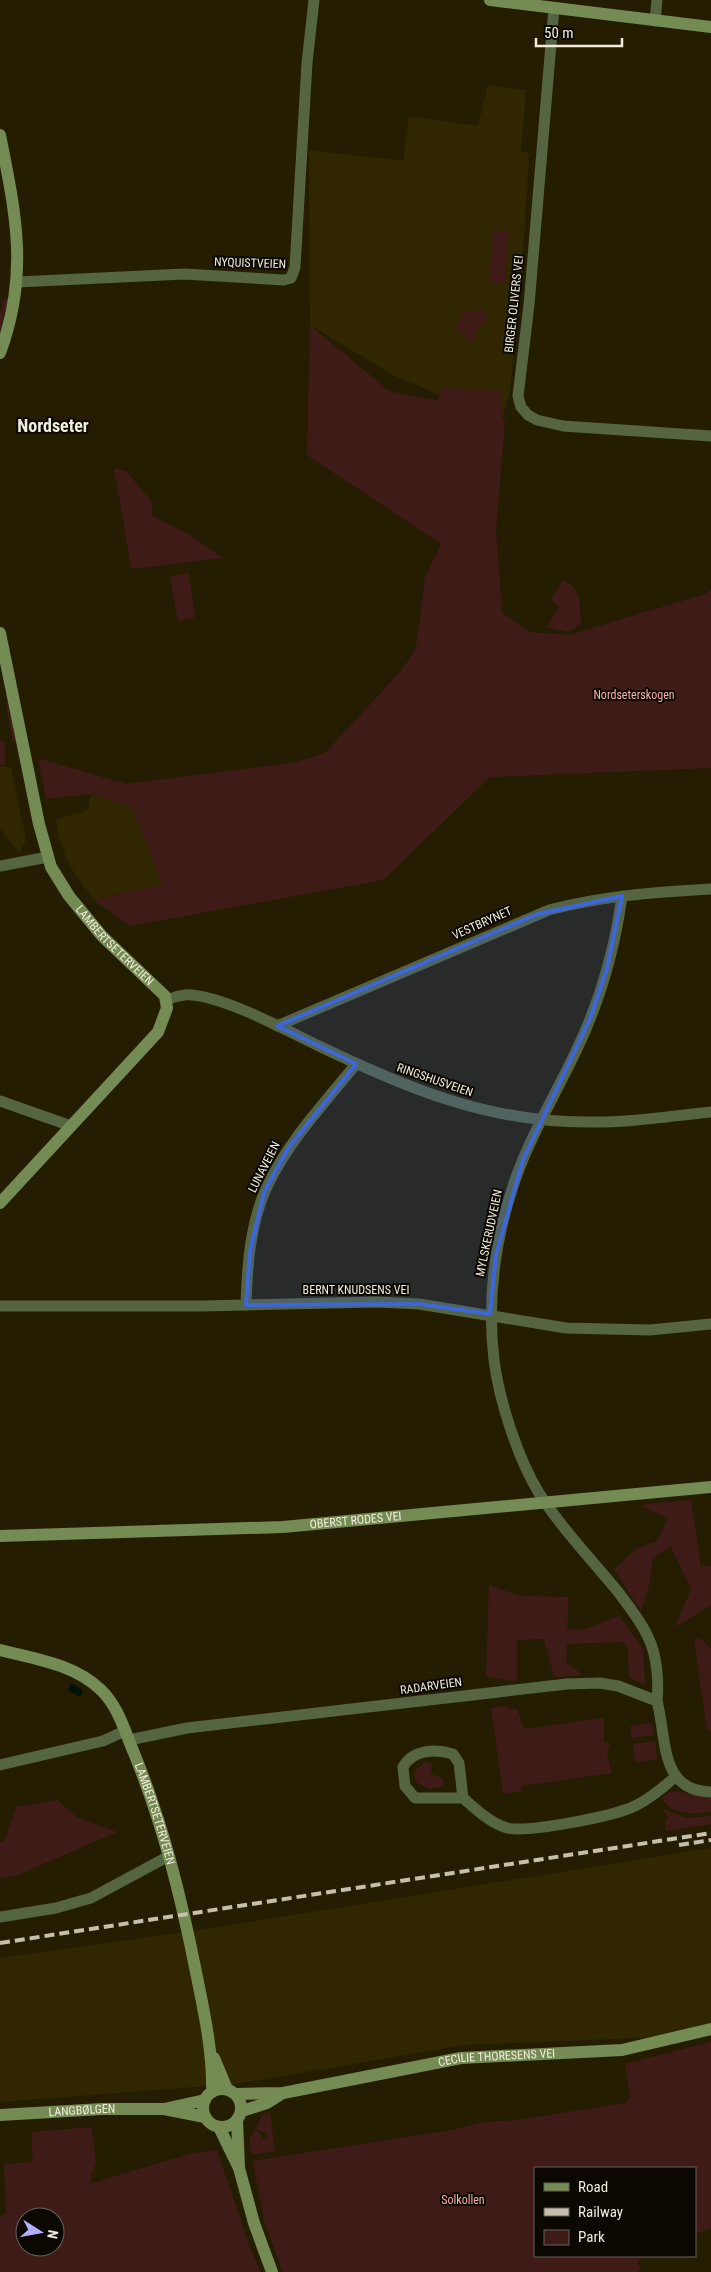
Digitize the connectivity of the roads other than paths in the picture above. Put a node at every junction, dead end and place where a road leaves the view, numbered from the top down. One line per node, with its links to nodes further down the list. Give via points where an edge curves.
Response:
1 (314, 0): 8 (street, NYQUISTVEIEN, via 307,63 295,267 291,278 184,274)
2 (490, 0): 4 (main road)
3 (657, 0): 5 (street)
4 (554, 8): 5 (main road); 10 (street, BIRGER OLIVERS VEI, via 529,305 518,396 521,406 537,420 563,426)
5 (655, 21): 6 (main road)
6 (711, 27)
7 (0, 135): 8 (main road, via 17,228)
8 (17, 282): 9 (main road)
9 (0, 353)
10 (711, 436)
11 (0, 633): 12 (main road, LAMBERTSETERVEIEN)
12 (48, 858): 13 (street); 16 (main road, LAMBERTSETERVEIEN, via 65,891 83,914 108,942 155,984)
13 (0, 866)
14 (711, 889): 15 (street, VESTBRYNET)
15 (622, 896): 17 (street, VESTBRYNET, via 579,902 537,914); 21 (street, MYLSKERUDVEIEN, via 607,969 590,1019)
16 (166, 1000): 17 (street, RINGSHUSVEIEN, via 186,995 208,998); 22 (main road, via 166,1014 158,1032)
17 (277, 1026): 18 (street, RINGSHUSVEIEN)
18 (356, 1064): 21 (street, RINGSHUSVEIEN, via 440,1098); 24 (street, LUNAVEIEN, via 288,1148 264,1192 250,1251)
19 (0, 1101): 22 (street)
20 (711, 1112): 21 (street, RINGSHUSVEIEN, via 587,1122)
21 (541, 1120): 26 (street, MYLSKERUDVEIEN, via 506,1210 496,1255)
22 (71, 1126): 23 (main road)
23 (0, 1203)
24 (246, 1305): 25 (street, BERNT KNUDSENS VEI); 26 (street, BERNT KNUDSENS VEI, via 419,1304)
25 (0, 1306)
26 (490, 1314): 27 (street, BERNT KNUDSENS VEI, via 566,1328 650,1330); 29 (street, MYLSKERUDVEIEN, via 494,1363 505,1411 515,1440)
27 (711, 1324)
28 (711, 1487): 29 (main road, OBERST RODES VEI)
29 (546, 1502): 30 (main road, OBERST RODES VEI, via 283,1527); 32 (street, MYLSKERUDVEIEN, via 565,1530 634,1612 648,1635 659,1687)
30 (0, 1536)
31 (0, 1650): 33 (main road, LAMBERTSETERVEIEN, via 69,1668 87,1678 110,1699)
32 (657, 1701): 33 (street, RADARVEIEN, via 613,1684 567,1684); 35 (street, via 668,1761)
33 (127, 1736): 34 (street, RADARVEIEN); 38 (main road, LAMBERTSETERVEIEN)
34 (0, 1765)
35 (676, 1776): 36 (street, via 685,1786); 37 (street, via 657,1793 625,1810 520,1829 499,1824)
36 (711, 1792)
37 (463, 1798): 37 (street, via 459,1763 454,1754 442,1751 421,1753 412,1756 403,1767 405,1786 415,1798)
38 (170, 1856): 39 (street, via 91,1898 56,1908); 41 (main road, LAMBERTSETERVEIEN)
39 (0, 1917)
40 (711, 2029): 43 (main road, CECILIE THORESENS VEI, via 622,2050 461,2058)
41 (212, 2054): 42 (main road, LAMBERTSETERVEIEN); 44 (main road, LAMBERTSETERVEIEN)
42 (232, 2092): 43 (main road, CECILIE THORESENS VEI); 44 (main road); 47 (main road, via 240,2099)
43 (283, 2093): 47 (main road, CECILIE THORESENS VEI)
44 (208, 2096): 45 (main road, LANGBØLGEN); 48 (main road, via 203,2111)
45 (164, 2109): 46 (main road, LANGBØLGEN); 48 (main road, LANGBØLGEN)
46 (0, 2115)
47 (239, 2116): 49 (main road, via 232,2125); 50 (main road)
48 (205, 2117): 49 (main road)
49 (219, 2127): 50 (main road)
50 (239, 2168): 51 (main road)
51 (272, 2272)

